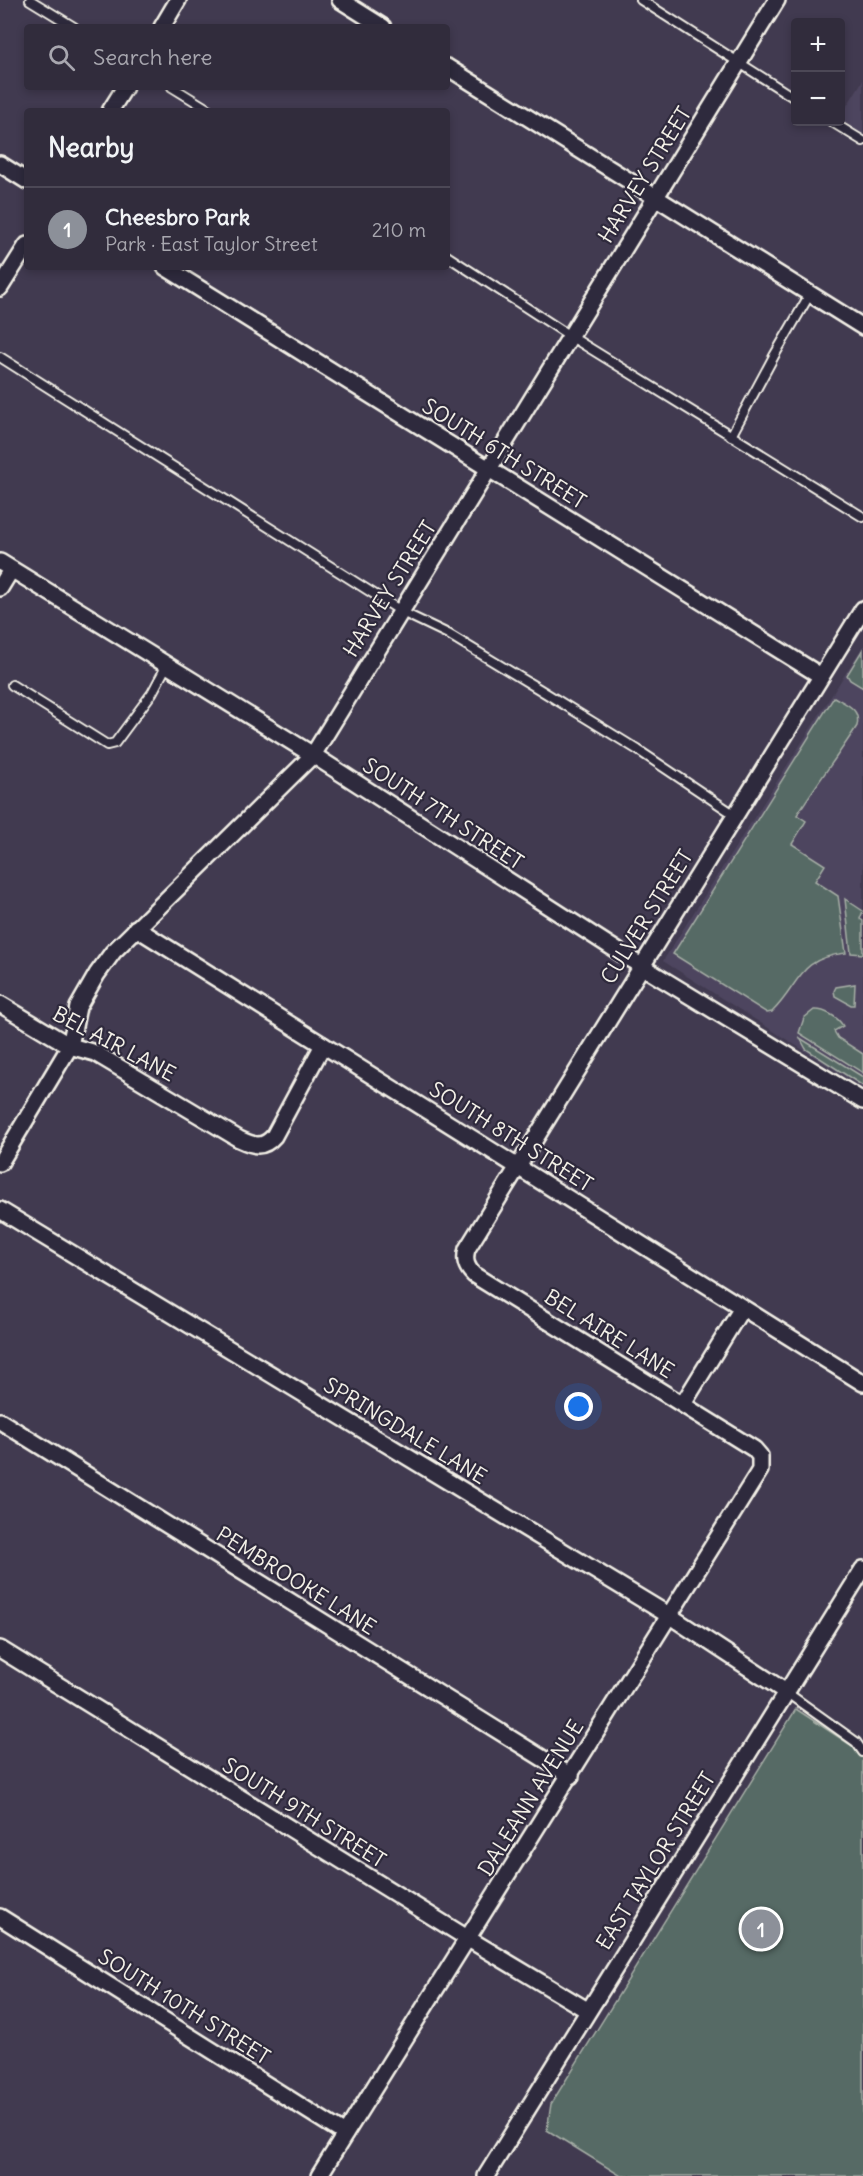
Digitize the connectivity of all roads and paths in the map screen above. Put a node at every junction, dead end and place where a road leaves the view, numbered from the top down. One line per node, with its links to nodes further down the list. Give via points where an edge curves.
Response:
1 (30, 0): 6 (lane)
2 (178, 0): 7 (street)
3 (340, 0): 8 (street)
4 (641, 0): 9 (lane)
5 (777, 0): 9 (street, HARVEY STREET)
6 (69, 24)
7 (164, 24)
8 (378, 24)
9 (739, 62): 13 (lane); 20 (street, HARVEY STREET)
10 (450, 69): 20 (street)
11 (123, 90): 14 (street)
12 (177, 90): 15 (lane)
13 (791, 96)
14 (112, 108)
15 (206, 108)
16 (839, 126): 17 (lane)
17 (863, 141)
18 (0, 164): 19 (street)
19 (24, 179)
20 (656, 197): 25 (street); 27 (street, HARVEY STREET)
21 (24, 250): 24 (street)
22 (450, 258): 27 (lane)
23 (170, 270): 30 (street, SOUTH 6TH STREET)
24 (0, 288)
25 (810, 294): 26 (street); 29 (lane)
26 (863, 327)
27 (570, 336): 29 (lane); 30 (street, HARVEY STREET)
28 (0, 357): 35 (lane)
29 (731, 436): 31 (lane)
30 (488, 469): 35 (street, HARVEY STREET); 37 (street, SOUTH 6TH STREET)
31 (863, 517)
32 (6, 566): 33 (street); 36 (street, SOUTH 7TH STREET)
33 (0, 588)
34 (863, 609): 37 (street, CULVER STREET)
35 (401, 611): 39 (street, HARVEY STREET); 40 (lane, via 448,634)
36 (167, 665): 38 (lane, via 152,693 115,742 107,745); 39 (street, SOUTH 7TH STREET)
37 (822, 676): 40 (street, CULVER STREET)
38 (12, 685)
39 (313, 754): 41 (street, HARVEY STREET); 42 (street, SOUTH 7TH STREET)
40 (735, 815): 42 (street, CULVER STREET)
41 (136, 928): 44 (street, SOUTH 8TH STREET); 45 (street, HARVEY STREET, via 113,952 85,992)
42 (640, 966): 46 (street, SOUTH 7TH STREET); 48 (street, CULVER STREET)
43 (0, 1004): 45 (street, BEL AIR LANE)
44 (323, 1045): 45 (street, BEL AIR LANE, via 274,1136 259,1146 239,1139 95,1053); 48 (street, SOUTH 8TH STREET)
45 (70, 1046): 47 (street, HARVEY STREET)
46 (863, 1101)
47 (0, 1163)
48 (519, 1167): 50 (street, CULVER STREET); 51 (street, SOUTH 8TH STREET)
49 (0, 1210): 57 (street, SPRINGDALE LANE)
50 (467, 1249): 53 (street, BEL AIRE LANE, via 465,1262 474,1275)
51 (742, 1308): 52 (street, SOUTH 8TH STREET); 53 (street)
52 (863, 1383)
53 (682, 1404): 55 (street, BEL AIRE LANE)
54 (0, 1421): 62 (street, PEMBROOKE LANE)
55 (747, 1444): 57 (street, DALEANN AVENUE, via 760,1456 757,1478)
56 (863, 1569): 59 (street, EAST TAYLOR STREET)
57 (670, 1616): 59 (street, SPRINGDALE LANE); 62 (street, DALEANN AVENUE)
58 (0, 1649): 64 (street, SOUTH 9TH STREET)
59 (786, 1692): 60 (lane); 65 (street, EAST TAYLOR STREET)
60 (859, 1740): 61 (lane)
61 (863, 1752)
62 (571, 1776): 64 (street, DALEANN AVENUE)
63 (0, 1917): 66 (street, SOUTH 10TH STREET)
64 (467, 1938): 65 (street, SOUTH 9TH STREET); 66 (street, DALEANN AVENUE)
65 (588, 2010): 68 (street, EAST TAYLOR STREET)
66 (345, 2134): 67 (street, DALEANN AVENUE)
67 (321, 2176)
68 (486, 2176)

